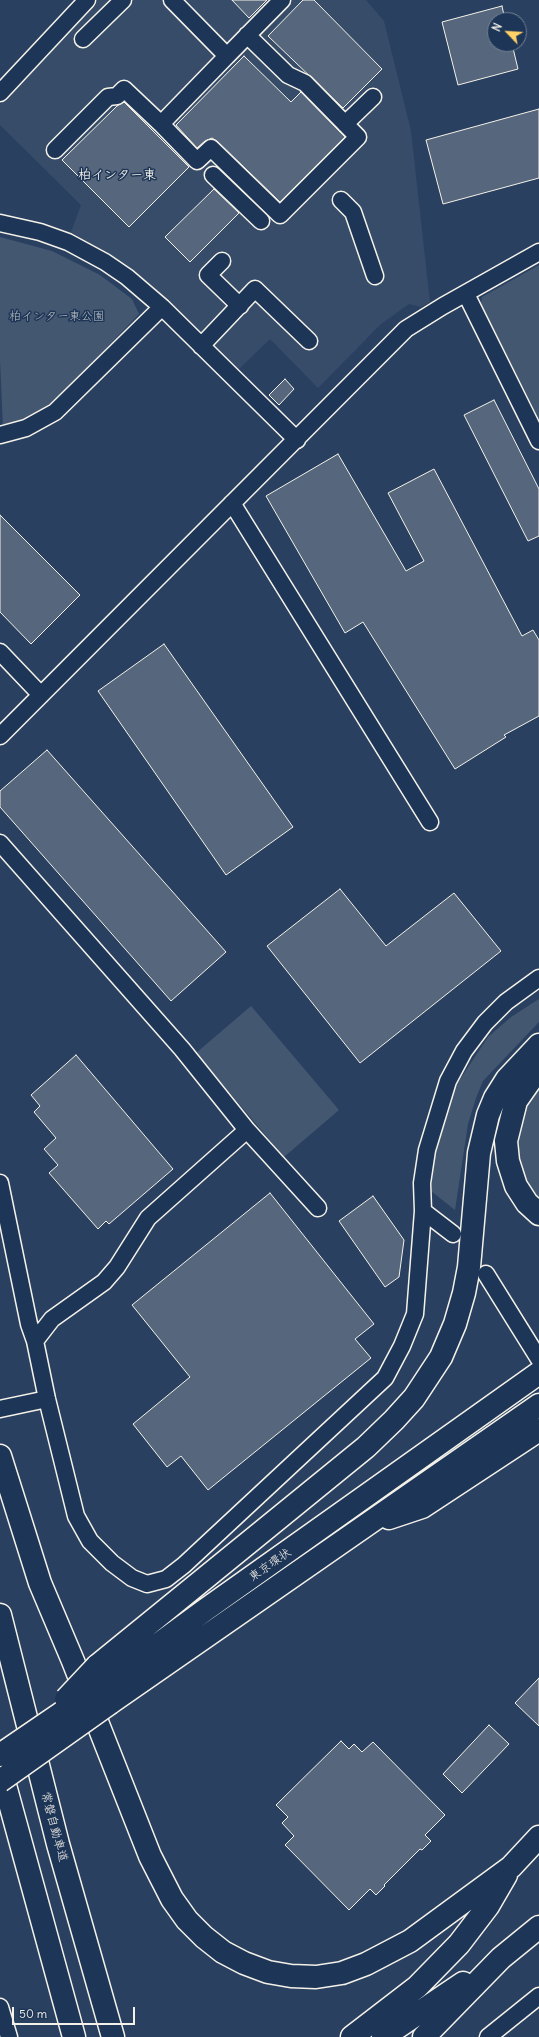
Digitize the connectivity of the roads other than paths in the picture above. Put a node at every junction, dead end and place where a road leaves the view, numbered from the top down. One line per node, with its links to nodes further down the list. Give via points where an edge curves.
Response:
1 (87, 0): 8 (street)
2 (123, 0): 6 (street)
3 (172, 0): 7 (street)
4 (282, 0): 5 (street)
5 (247, 35): 7 (street); 11 (street, via 288,75 305,83)
6 (83, 39)
7 (227, 56): 10 (street)
8 (0, 93)
9 (373, 97): 11 (street)
10 (161, 124): 11 (street, via 197,161 211,148 280,215 358,137); 12 (street, via 124,89 117,96 108,97)
11 (345, 124)
12 (55, 150)
13 (213, 175): 15 (street)
14 (341, 200): 19 (street, via 353,212)
15 (261, 222)
16 (0, 223): 22 (street, via 40,232 84,250 127,277)
17 (539, 252): 20 (street)
18 (222, 261): 21 (street, via 208,275)
19 (375, 276)
20 (466, 294): 26 (street, via 406,329); 27 (street)
21 (240, 306): 23 (street, via 254,289); 24 (street)
22 (162, 307): 24 (street); 25 (street, via 55,412 26,428)
23 (309, 341)
24 (202, 346): 26 (street)
25 (0, 435)
26 (297, 440): 28 (street)
27 (539, 441)
28 (232, 503): 30 (street); 32 (street)
29 (0, 652): 30 (street)
30 (41, 695): 31 (street)
31 (0, 736)
32 (430, 822)
33 (0, 843): 37 (street, via 182,1049)
34 (539, 978): 40 (street, via 506,1002 485,1023 464,1051 448,1081 427,1150 422,1183)
35 (539, 1045): 54 (highway, via 507,1079 488,1115 479,1153 469,1267 464,1293 455,1324 441,1357 414,1398 366,1447)
36 (539, 1071): 41 (highway, via 516,1101 506,1141 508,1161 516,1186 527,1203)
37 (247, 1130): 39 (street); 44 (street, via 148,1218 117,1267 104,1282 52,1319)
38 (0, 1183): 44 (street, via 29,1324)
39 (318, 1208)
40 (423, 1211): 42 (street); 47 (street, via 415,1314 385,1378 166,1580 147,1584 132,1578 90,1541 76,1516)
41 (539, 1214)
42 (453, 1234)
43 (486, 1274): 45 (street)
44 (36, 1341): 47 (street)
45 (539, 1359)
46 (539, 1373): 54 (highway, 東京環状)
47 (47, 1399): 49 (street)
48 (539, 1405): 52 (highway, 東京環状)
49 (0, 1409)
50 (539, 1430): 52 (highway, via 422,1506)
51 (0, 1456): 60 (highway, via 40,1583 150,1856 172,1899 187,1920 204,1937 223,1952 268,1972 316,1977 342,1972 366,1964 410,1941)
52 (358, 1530): 54 (highway, 東京環状)
53 (0, 1615): 68 (highway, 常磐自動車道, via 58,1844)
54 (104, 1684): 55 (highway, 東京環状, bridge); 57 (highway, 東京環状, bridge)
55 (0, 1755)
56 (0, 1767): 59 (highway)
57 (0, 1782)
58 (539, 1837): 60 (highway)
59 (25, 1862): 66 (highway); 67 (highway)
60 (511, 1867): 69 (highway, via 488,1906 459,1944 418,1986)
61 (539, 1927): 62 (highway)
62 (501, 1958): 70 (highway); 71 (highway)
63 (539, 1996): 72 (street)
64 (0, 2007): 65 (street)
65 (9, 2037)
66 (61, 2037)
67 (74, 2037)
68 (113, 2037)
69 (352, 2037)
70 (383, 2037)
71 (424, 2037)
72 (488, 2037)

